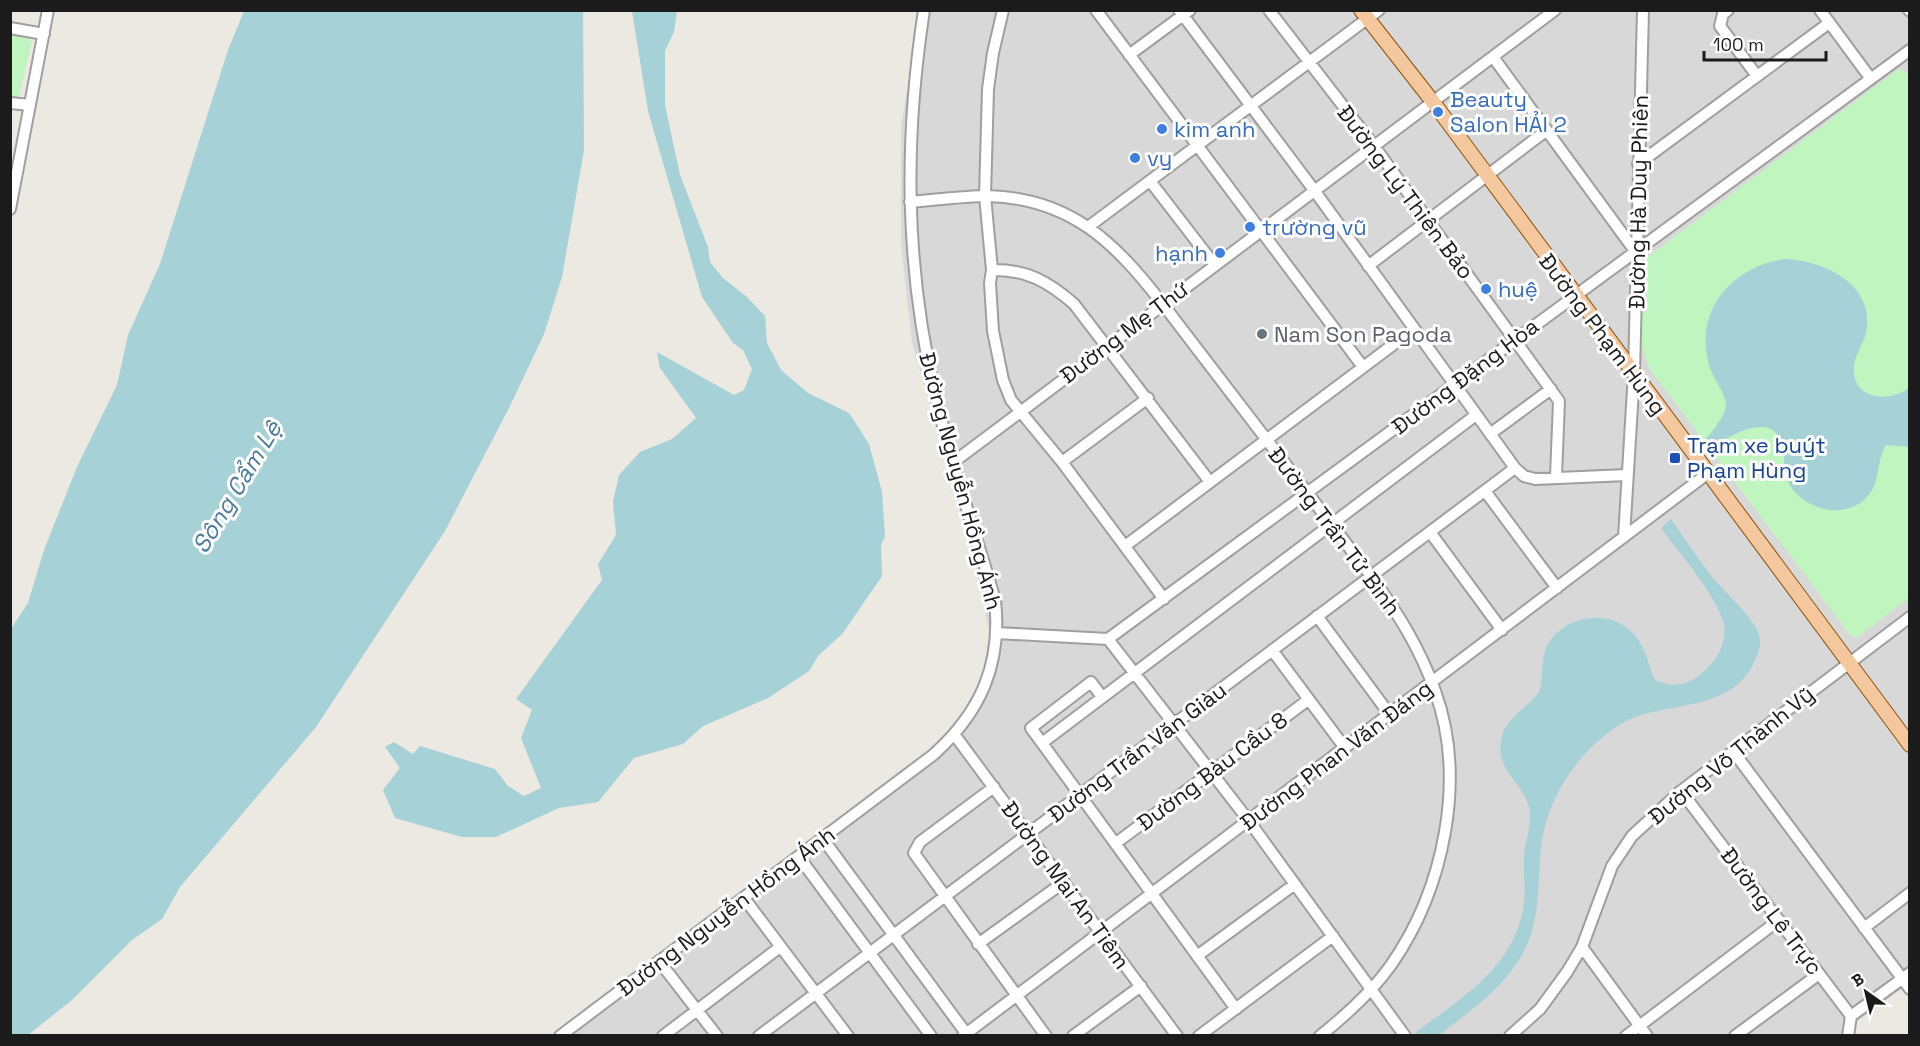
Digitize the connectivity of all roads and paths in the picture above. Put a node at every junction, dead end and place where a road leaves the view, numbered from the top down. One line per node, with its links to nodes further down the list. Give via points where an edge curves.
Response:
1 (48, 10): 15 (street)
2 (924, 10): 34 (street, Đường Nguyễn Hồng Ánh, via 910,121)
3 (1003, 10): 33 (street, via 988,89)
4 (1096, 10): 16 (street)
5 (1269, 10): 19 (street, Đường Lý Thiên Bảo)
6 (1379, 10): 12 (street)
7 (1554, 10): 18 (street, Đường Mẹ Thứ)
8 (1643, 10): 29 (street, Đường Hà Duy Phiên)
9 (1728, 10): 20 (street, via 1720,26)
10 (1820, 10): 13 (street)
11 (1184, 12): 16 (street); 25 (street)
12 (1364, 15): 19 (street); 23 (main road, Đường Phạm Hùng)
13 (1829, 23): 20 (street); 21 (street)
14 (10, 28): 15 (street)
15 (44, 34): 24 (street)
16 (1129, 55): 27 (street)
17 (1908, 55): 21 (street, Đường Đặng Hòa)
18 (1493, 57): 23 (street, Đường Mẹ Thứ); 26 (street)
19 (1309, 62): 25 (street); 28 (street, Đường Lý Thiên Bảo)
20 (1757, 76): 29 (street)
21 (1871, 79): 39 (street, Đường Đặng Hòa)
22 (10, 102): 24 (street)
23 (1433, 102): 28 (street, Đường Mẹ Thứ); 30 (main road, Đường Phạm Hùng)
24 (30, 105): 35 (street)
25 (1250, 106): 27 (street); 32 (street)
26 (1547, 130): 30 (street); 39 (street)
27 (1196, 146): 31 (street); 38 (street)
28 (1374, 146): 32 (street, Đường Mẹ Thứ); 36 (street, Đường Lý Thiên Bảo)
29 (1638, 164): 39 (street, Đường Hà Duy Phiên)
30 (1487, 176): 36 (street); 43 (main road, Đường Phạm Hùng)
31 (1150, 181): 37 (street); 40 (street)
32 (1314, 190): 38 (street, Đường Mẹ Thứ); 41 (street)
33 (985, 196): 34 (street, Đường Trần Tử Bình); 37 (street, Đường Trần Tử Bình, via 1032,201); 42 (street)
34 (910, 202): 57 (street, Đường Nguyễn Hồng Ánh, via 910,235 927,357)
35 (10, 209)
36 (1428, 221): 41 (street); 46 (street, Đường Lý Thiên Bảo)
37 (1088, 227): 44 (street, Đường Trần Tử Bình, via 1128,261)
38 (1260, 230): 40 (street, Đường Mẹ Thứ); 48 (street)
39 (1635, 251): 43 (street, Đường Đặng Hòa); 49 (street, Đường Hà Duy Phiên)
40 (1214, 264): 44 (street, Đường Mẹ Thứ)
41 (1368, 266): 45 (street)
42 (992, 270): 47 (street, via 1014,269 1061,292); 53 (street, via 993,331 1003,380)
43 (1574, 295): 46 (street, Đường Đặng Hòa); 49 (main road, Đường Phạm Hùng)
44 (1162, 303): 47 (street, Đường Mẹ Thứ); 56 (street, Đường Trần Tử Bình)
45 (1414, 329): 48 (street); 50 (street)
46 (1514, 339): 50 (street, Đường Đặng Hòa); 51 (street, Đường Lý Thiên Bảo)
47 (1108, 345): 52 (street); 53 (street, Đường Mẹ Thứ)
48 (1363, 367): 56 (street)
49 (1634, 373): 60 (main road, Đường Phạm Hùng); 61 (street, Đường Hà Duy Phiên)
50 (1454, 384): 54 (street); 65 (street, Đường Đặng Hòa)
51 (1551, 389): 55 (street); 62 (street, Đường Lý Thiên Bảo, via 1559,401)
52 (1148, 398): 58 (street); 63 (street)
53 (1019, 412): 57 (street, Đường Mẹ Thứ); 58 (street)
54 (1476, 415): 55 (street); 66 (street)
55 (1490, 434): 59 (street)
56 (1266, 440): 63 (street); 65 (street, Đường Trần Tử Bình)
57 (955, 461): 76 (street, Đường Nguyễn Hồng Ánh, via 995,600)
58 (1062, 462): 69 (street)
59 (1515, 468): 62 (street, via 1524,476); 64 (street, Đường Trần Văn Giàu)
60 (1707, 474): 68 (street, Đường Phan Văn Đáng); 79 (main road, Đường Phạm Hùng)
61 (1627, 475): 62 (street); 68 (street, Đường Hà Duy Phiên)
62 (1556, 476)
63 (1210, 482): 69 (street)
64 (1485, 491): 67 (street, Đường Trần Văn Giàu); 71 (street)
65 (1307, 494): 66 (street, Đường Trần Tử Bình); 72 (street, Đường Đặng Hòa)
66 (1331, 525): 70 (street, Đường Trần Tử Bình); 80 (street)
67 (1430, 532): 70 (street, Đường Trần Văn Giàu); 75 (street)
68 (1624, 537): 71 (street, Đường Phan Văn Đáng)
69 (1125, 546): 72 (street)
70 (1371, 576): 73 (street, Đường Trần Văn Giàu); 81 (street, Đường Trần Tử Bình, via 1400,615)
71 (1557, 588): 75 (street, Đường Phan Văn Đáng)
72 (1164, 599): 77 (street, Đường Đặng Hòa)
73 (1317, 616): 78 (street, Đường Trần Văn Giàu); 84 (street)
74 (1910, 617): 79 (street, Đường Võ Thành Vỹ)
75 (1502, 630): 81 (street, Đường Phan Văn Đáng)
76 (997, 633): 77 (street); 86 (street, Đường Nguyễn Hồng Ánh, via 986,684 977,705)
77 (1108, 639): 80 (street)
78 (1272, 650): 83 (street); 85 (street, Đường Trần Văn Giàu)
79 (1848, 663): 88 (main road, Đường Phạm Hùng); 90 (street, Đường Võ Thành Vỹ)
80 (1135, 673): 82 (street); 85 (street)
81 (1432, 683): 84 (street, Đường Phan Văn Đáng); 120 (street, Đường Trần Tử Bình, via 1445,729 1448,761 1444,832 1421,911 1390,965)
82 (1102, 697): 87 (street); 87 (street, via 1091,682 1031,728)
83 (1308, 700): 89 (street); 91 (street, Đường Bàu Cầu 8)
84 (1390, 715): 89 (street, Đường Phan Văn Đáng)
85 (1174, 724): 91 (street); 94 (street, Đường Trần Văn Giàu)
86 (954, 734): 92 (street, Đường Mai An Tiêm); 97 (street, Đường Nguyễn Hồng Ánh)
87 (1042, 743): 94 (street)
88 (1910, 745)
89 (1345, 748): 95 (street, Đường Phan Văn Đáng)
90 (1733, 751): 93 (street, Đường Võ Thành Vỹ); 107 (street)
91 (1211, 772): 95 (street); 98 (street, Đường Bàu Cầu 8)
92 (994, 787): 96 (street, Đường Mai An Tiêm); 104 (street, via 915,848 916,859)
93 (1681, 791): 106 (street, Đường Lê Trực); 113 (street, Đường Võ Thành Vỹ, via 1632,836 1612,866)
94 (1080, 795): 96 (street, Đường Trần Văn Giàu); 98 (street)
95 (1249, 821): 101 (street); 102 (street, Đường Phan Văn Đáng)
96 (1028, 833): 100 (street, Đường Mai An Tiêm); 104 (street, Đường Trần Văn Giàu)
97 (823, 839): 99 (street, Đường Nguyễn Hồng Ánh); 109 (street)
98 (1116, 843): 102 (street)
99 (799, 857): 105 (street, Đường Nguyễn Hồng Ánh); 114 (street)
100 (1064, 882): 108 (street, Đường Mai An Tiêm); 111 (street)
101 (1295, 884): 110 (street); 115 (street)
102 (1153, 893): 108 (street, Đường Phan Văn Đáng); 115 (street)
103 (1910, 893): 107 (street)
104 (943, 897): 109 (street, Đường Trần Văn Giàu); 111 (street)
105 (744, 898): 112 (street); 116 (street, Đường Nguyễn Hồng Ánh)
106 (1779, 920): 117 (street, Đường Lê Trực); 127 (street)
107 (1864, 928): 118 (street)
108 (1101, 932): 119 (street, Đường Mai An Tiêm); 123 (street, Đường Phan Văn Đáng)
109 (894, 935): 114 (street, Đường Trần Văn Giàu); 134 (street)
110 (1333, 936): 120 (street); 124 (street)
111 (978, 944): 123 (street)
112 (780, 947): 122 (street); 125 (street)
113 (1582, 947): 127 (street); 141 (street, Đường Võ Thành Vỹ, via 1552,994)
114 (870, 953): 122 (street, Đường Trần Văn Giàu); 133 (street)
115 (1197, 956): 124 (street)
116 (659, 961): 125 (street); 128 (street, Đường Nguyễn Hồng Ánh)
117 (1819, 974): 126 (street, Đường Lê Trực); 144 (street)
118 (1906, 976): 121 (street); 126 (street)
119 (1140, 986): 136 (street); 137 (street, Đường Mai An Tiêm)
120 (1371, 989): 139 (street, Đường Trần Tử Bình); 140 (street)
121 (1910, 989)
122 (816, 993): 131 (street, Đường Trần Văn Giàu); 132 (street)
123 (1016, 995): 134 (street, Đường Phan Văn Đáng); 135 (street)
124 (1236, 1009): 138 (street)
125 (697, 1010): 129 (street); 130 (street)
126 (1851, 1016): 145 (street)
127 (1639, 1025): 142 (street); 143 (street)
128 (563, 1034)
129 (663, 1035)
130 (717, 1035)
131 (759, 1035)
132 (848, 1035)
133 (932, 1035)
134 (966, 1035)
135 (1046, 1035)
136 (1073, 1035)
137 (1177, 1035)
138 (1199, 1035)
139 (1320, 1035)
140 (1405, 1035)
141 (1510, 1035)
142 (1626, 1035)
143 (1647, 1035)
144 (1735, 1035)
145 (1848, 1035)

